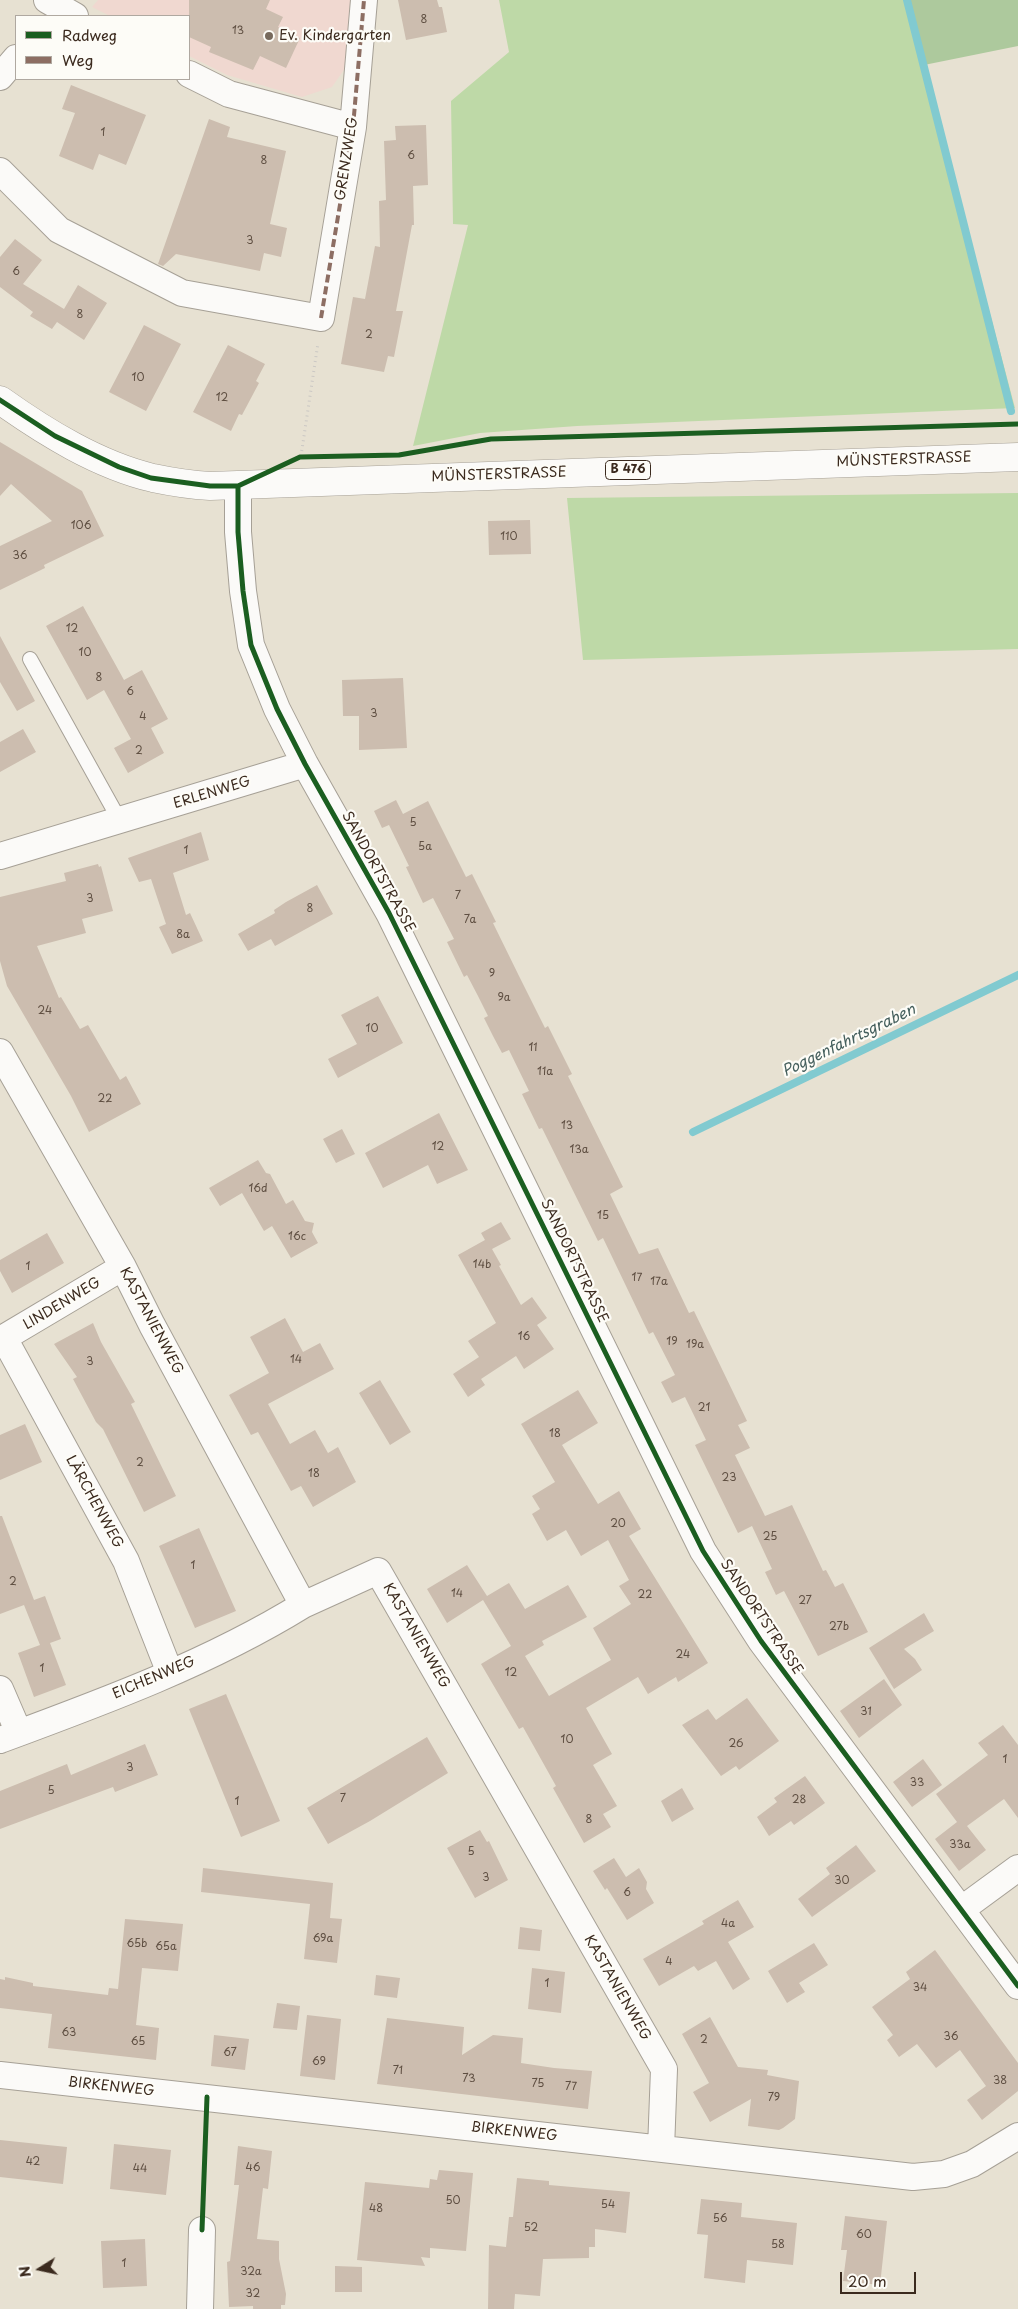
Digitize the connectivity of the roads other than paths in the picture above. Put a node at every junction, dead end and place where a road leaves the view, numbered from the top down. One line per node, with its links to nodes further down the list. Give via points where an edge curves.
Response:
1 (364, 0): 5 (street, GRENZWEG)
2 (15, 59): 4 (street)
3 (190, 74): 5 (street, via 229,94)
4 (0, 77)
5 (353, 127): 6 (street, GRENZWEG, via 321,318 182,293 59,230)
6 (0, 171)
7 (0, 400): 9 (main road, MÜNSTERSTRASSE / B 476, via 55,436 152,478 183,484)
8 (1018, 457): 9 (main road, MÜNSTERSTRASSE / B 476)
9 (238, 486): 11 (street, SANDORTSTRASSE, via 243,591 251,645 277,709)
10 (30, 659): 12 (lane)
11 (305, 764): 12 (street, ERLENWEG); 22 (street, SANDORTSTRASSE, via 389,913 702,1551 766,1648)
12 (120, 821): 13 (street, ERLENWEG)
13 (0, 856)
14 (0, 1052): 15 (street, KASTANIENWEG)
15 (123, 1267): 16 (street, LINDENWEG); 17 (street, KASTANIENWEG)
16 (2, 1339): 18 (street, LÄRCHENWEG, via 126,1561)
17 (303, 1605): 18 (street, EICHENWEG, via 258,1633); 26 (street, KASTANIENWEG, via 378,1571 664,2068)
18 (170, 1673): 20 (street, EICHENWEG)
19 (0, 1688): 20 (street)
20 (9, 1736)
21 (1018, 1868): 22 (street)
22 (962, 1909): 23 (street, SANDORTSTRASSE)
23 (1018, 1986)
24 (0, 2075): 26 (street, BIRKENWEG)
25 (1018, 2136): 26 (street, BIRKENWEG, via 972,2164 944,2174 913,2177)
26 (661, 2149)
27 (202, 2230): 28 (street)
28 (200, 2309)

